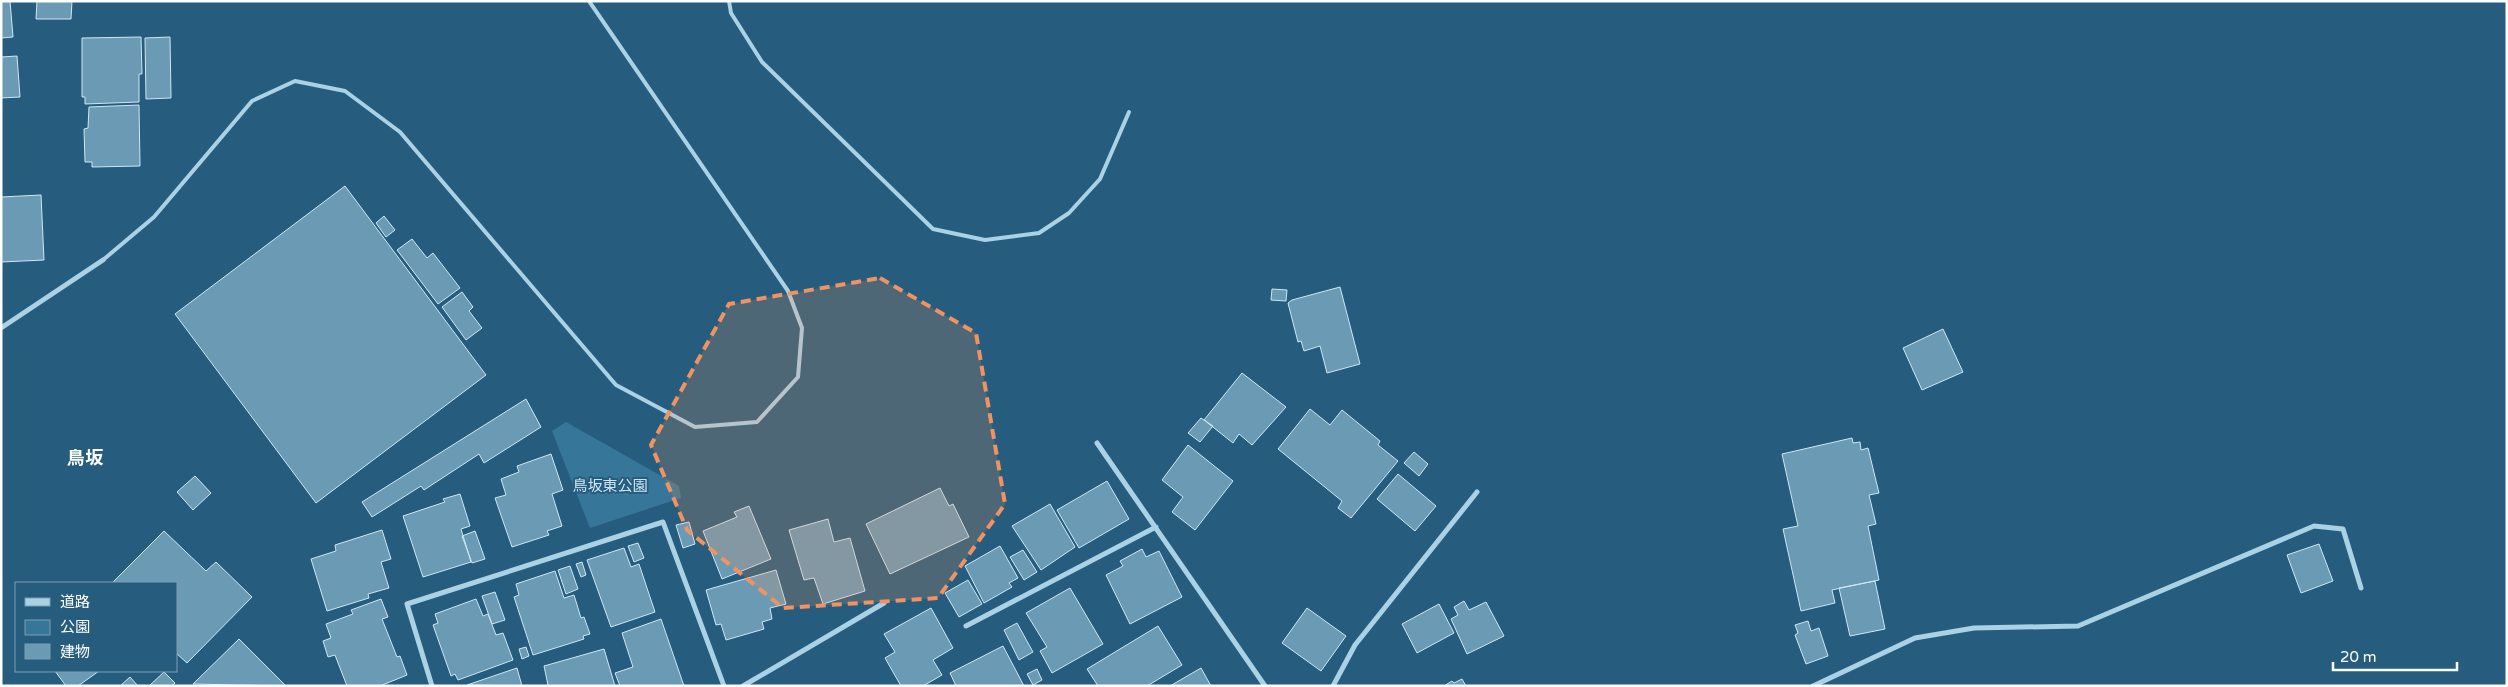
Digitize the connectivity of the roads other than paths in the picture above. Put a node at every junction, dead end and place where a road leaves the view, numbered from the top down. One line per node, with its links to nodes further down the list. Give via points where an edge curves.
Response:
1 (589, 1): 4 (lane, via 788,290 802,328 798,377 757,422 695,427 616,385 400,132 345,91 295,81 252,102 154,217)
2 (729, 1): 3 (lane, via 731,13 762,62 933,229 985,240 1039,233 1068,213 1100,179)
3 (1129, 112)
4 (102, 260): 5 (street)
5 (1, 328)
6 (1097, 443): 8 (street)
7 (1477, 492): 16 (street, via 1355,645)
8 (1156, 527): 11 (street); 15 (street)
9 (2361, 588): 17 (street, via 2343,529 2314,526 2078,626 1974,628 1915,638)
10 (884, 603): 14 (street)
11 (966, 626)
12 (432, 686): 13 (street, via 407,604 663,522)
13 (724, 686)
14 (743, 686)
15 (1266, 686)
16 (1333, 686)
17 (1813, 686)

